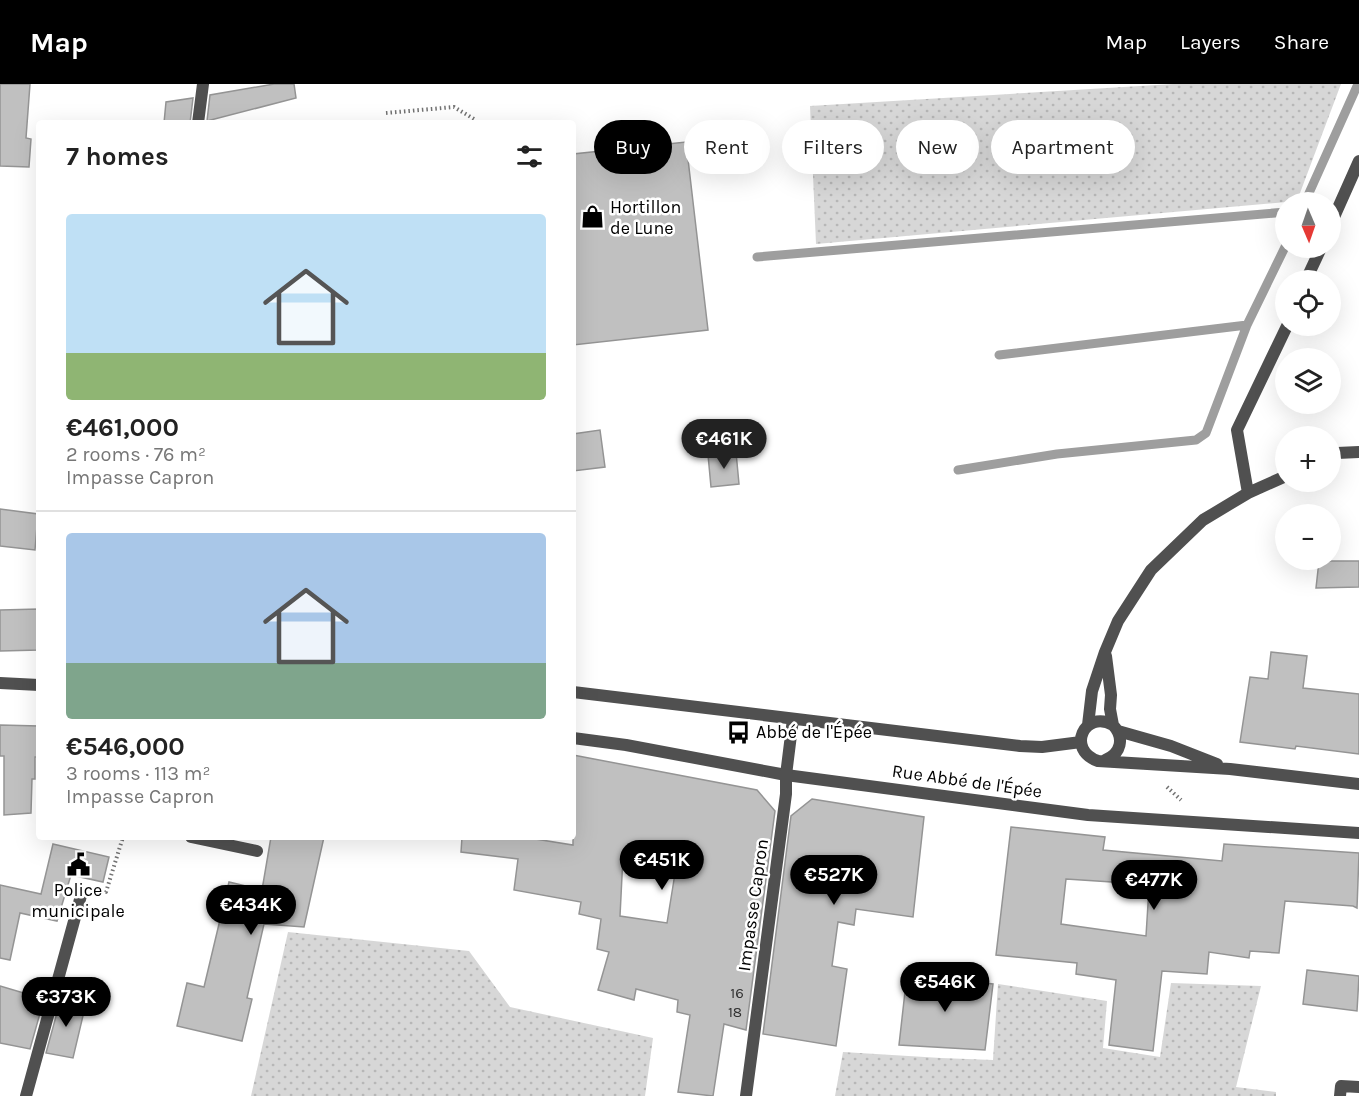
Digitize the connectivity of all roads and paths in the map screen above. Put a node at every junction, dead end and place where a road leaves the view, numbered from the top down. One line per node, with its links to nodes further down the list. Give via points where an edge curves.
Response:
1 (203, 84): 3 (street)
2 (386, 113): 4 (path, via 454,107)
3 (198, 120)
4 (474, 120)
5 (1359, 161): 6 (street)
6 (1341, 201)
7 (1282, 336): 11 (street, via 1238,430)
8 (1359, 452): 9 (street)
9 (1341, 453)
10 (1275, 481): 11 (street)
11 (1248, 493): 12 (street, via 1203,520 1151,570 1118,621)
12 (1105, 652): 17 (street, via 1092,691); 18 (street, via 1110,709)
13 (0, 683): 14 (street)
14 (36, 685)
15 (576, 692): 16 (street)
16 (794, 719): 20 (street, via 1020,746); 23 (street, Impasse Capron)
17 (1088, 725): 18 (street, via 1101,721); 20 (street)
18 (1116, 728): 21 (street, via 1119,749); 22 (street)
19 (576, 738): 23 (street, Rue Abbé de l'Épée)
20 (1081, 742): 21 (street, via 1092,759)
21 (1105, 760): 22 (street)
22 (1230, 769): 24 (street)
23 (786, 775): 25 (street, Rue Abbé de l'Épée, via 1088,815); 32 (street, Impasse Capron)
24 (1359, 784)
25 (1359, 833)
26 (122, 840): 29 (path, via 106,892)
27 (205, 840): 28 (street)
28 (257, 851)
29 (82, 892): 31 (street)
30 (1359, 1088): 33 (street, via 1341,1086)
31 (26, 1096)
32 (746, 1096)
33 (1340, 1096)

